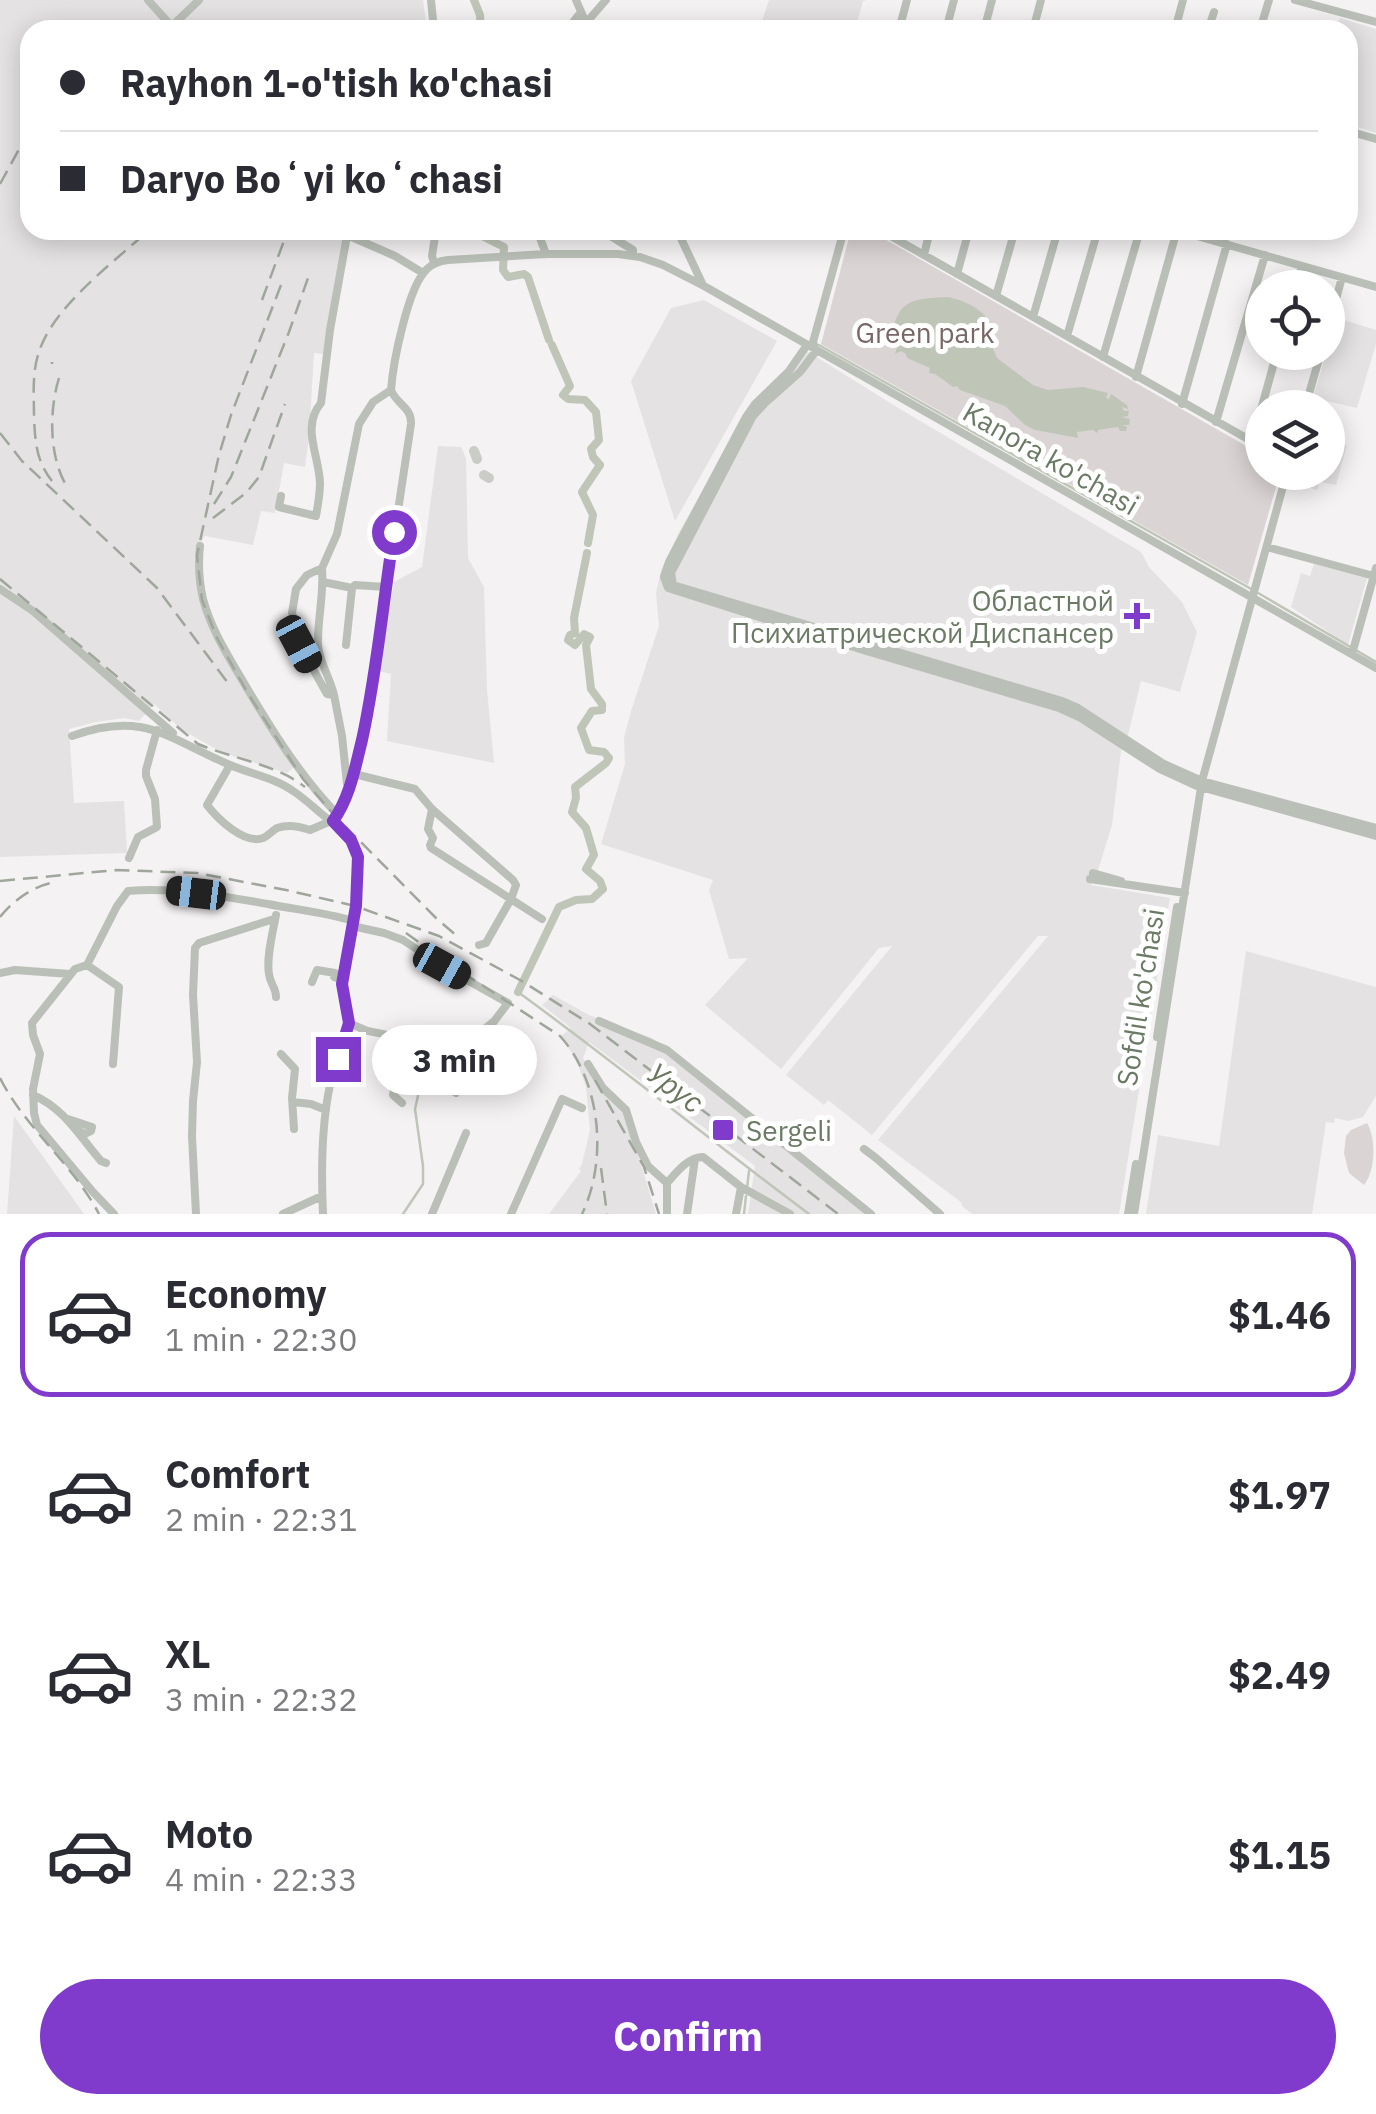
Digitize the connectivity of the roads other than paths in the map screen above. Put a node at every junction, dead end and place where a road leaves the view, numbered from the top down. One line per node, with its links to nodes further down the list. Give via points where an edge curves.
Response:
1 (148, 0): 7 (street)
2 (199, 0): 8 (street)
3 (576, 0): 5 (street)
4 (1295, 0): 12 (street)
5 (581, 12): 9 (street); 10 (street)
6 (1214, 12): 11 (street)
7 (167, 20)
8 (181, 20)
9 (575, 20)
10 (585, 20)
11 (1211, 20)
12 (1376, 22)
13 (346, 240): 59 (street, via 321,403 310,424 320,486 316,516 279,507)
14 (356, 240): 40 (street)
15 (434, 240): 35 (street)
16 (541, 240): 30 (street)
17 (620, 240): 33 (street)
18 (681, 240): 34 (street)
19 (841, 240): 49 (street)
20 (901, 240): 31 (street)
21 (928, 240): 31 (street)
22 (967, 240): 41 (street)
23 (1012, 240): 45 (street)
24 (1055, 240): 46 (street)
25 (1095, 240): 48 (street)
26 (1137, 240): 50 (street)
27 (1173, 240): 52 (street)
28 (1217, 240): 29 (street)
29 (1227, 244): 32 (street); 54 (street)
30 (546, 254): 33 (street); 35 (street)
31 (924, 255): 41 (street)
32 (1265, 255): 36 (street); 55 (street)
33 (633, 256): 39 (street, Kanora ko'chasi)
34 (690, 261): 39 (street, via 690,270); 43 (street)
35 (434, 264): 40 (street)
36 (1302, 266): 37 (street); 38 (street)
37 (1301, 270)
38 (1317, 270)
39 (679, 272): 43 (street, Kanora ko'chasi)
40 (423, 273): 53 (street)
41 (957, 274): 45 (street)
42 (1345, 278): 44 (street)
43 (704, 286): 47 (street, Kanora ko'chasi)
44 (1376, 286)
45 (996, 296): 46 (street)
46 (1034, 317): 48 (street)
47 (787, 335): 49 (street, Kanora ko'chasi); 51 (street)
48 (1067, 336): 50 (street)
49 (812, 346): 51 (street); 57 (street, via 800,372 758,409); 69 (street, Kanora ko'chasi)
50 (1103, 357): 52 (street)
51 (798, 359): 57 (street, via 748,413)
52 (1136, 377): 54 (street)
53 (391, 390): 62 (street, via 359,424 338,529); 66 (street, via 411,421)
54 (1182, 404): 55 (street)
55 (1216, 422): 56 (street)
56 (1245, 438)
57 (713, 484): 65 (street)
58 (1282, 490): 61 (street, Sofdil ko'chasi)
59 (281, 496)
60 (200, 546): 84 (street, via 204,601 220,642)
61 (1268, 548): 63 (street); 69 (street, Sofdil ko'chasi)
62 (322, 568): 64 (street); 75 (street, via 296,589 292,613 299,644 327,694)
63 (1375, 572): 73 (street)
64 (323, 582): 67 (street); 75 (street, via 318,644)
65 (669, 584): 71 (street, via 675,592); 72 (street)
66 (386, 587): 67 (street); 80 (street)
67 (352, 588): 70 (street)
68 (0, 589): 78 (street)
69 (1255, 594): 73 (street, Kanora ko'chasi); 82 (street, Sofdil ko'chasi)
70 (346, 645)
71 (863, 650): 72 (street); 82 (street, via 1066,710 1148,762)
72 (894, 650): 82 (street, via 1070,704)
73 (1353, 651): 74 (street, Kanora ko'chasi)
74 (1376, 668)
75 (334, 695): 81 (street)
76 (157, 730): 77 (street, via 115,725); 78 (street); 88 (street, via 146,770 157,827 138,837)
77 (72, 736)
78 (183, 742): 79 (street)
79 (230, 765): 84 (street, via 294,791); 84 (street, via 207,805 240,834 262,838 274,829 310,830)
80 (354, 774): 81 (street); 83 (street, via 410,786)
81 (350, 785): 84 (street)
82 (1200, 785): 85 (street); 90 (street, Sofdil ko'chasi)
83 (432, 808): 91 (street, via 514,880); 91 (street, via 431,848)
84 (334, 819): 95 (street, via 358,852)
85 (1358, 827): 86 (street); 87 (street)
86 (1376, 828)
87 (1376, 836)
88 (129, 858)
89 (1092, 876): 90 (street)
90 (1182, 891): 138 (street, Sofdil ko'chasi)
91 (512, 899): 94 (street); 96 (street)
92 (278, 906): 93 (street); 95 (street); 98 (street, via 128,890)
93 (274, 919): 104 (street, via 268,971); 127 (street, via 195,948)
94 (542, 919)
95 (353, 923): 97 (street); 110 (street, via 392,935 508,1003 478,1040)
96 (479, 946)
97 (345, 963): 99 (street, via 336,963); 102 (street)
98 (87, 966): 101 (street); 108 (street, via 119,987)
99 (334, 972): 102 (street); 103 (street, via 316,970)
100 (0, 973): 101 (street)
101 (70, 974): 111 (street, via 32,1023 40,1054)
102 (342, 980): 106 (street)
103 (312, 982)
104 (276, 998)
105 (599, 1021): 136 (street, via 667,1050)
106 (349, 1023): 113 (street, via 394,1036 400,1044 393,1095); 115 (street)
107 (281, 1054): 112 (street, via 295,1069)
108 (113, 1064)
109 (588, 1064): 123 (street, via 626,1110 648,1166)
110 (456, 1093)
111 (33, 1095): 116 (street); 126 (street, via 37,1125)
112 (294, 1102): 115 (street); 117 (street)
113 (402, 1103)
114 (582, 1108): 131 (street, via 562,1099)
115 (326, 1110): 125 (street)
116 (67, 1118): 118 (street); 118 (street, via 92,1126 85,1134)
117 (294, 1129)
118 (77, 1130): 122 (street)
119 (466, 1133): 130 (street)
120 (864, 1149): 137 (street)
121 (695, 1158): 123 (street); 124 (street, via 703,1157); 133 (street)
122 (106, 1164)
123 (666, 1183): 132 (street)
124 (741, 1188): 134 (street); 135 (street)
125 (322, 1196): 128 (street); 129 (street)
126 (114, 1214)
127 (196, 1214)
128 (283, 1214)
129 (323, 1214)
130 (432, 1214)
131 (512, 1214)
132 (667, 1214)
133 (687, 1214)
134 (736, 1214)
135 (790, 1214)
136 (871, 1214)
137 (940, 1214)
138 (1131, 1214)

